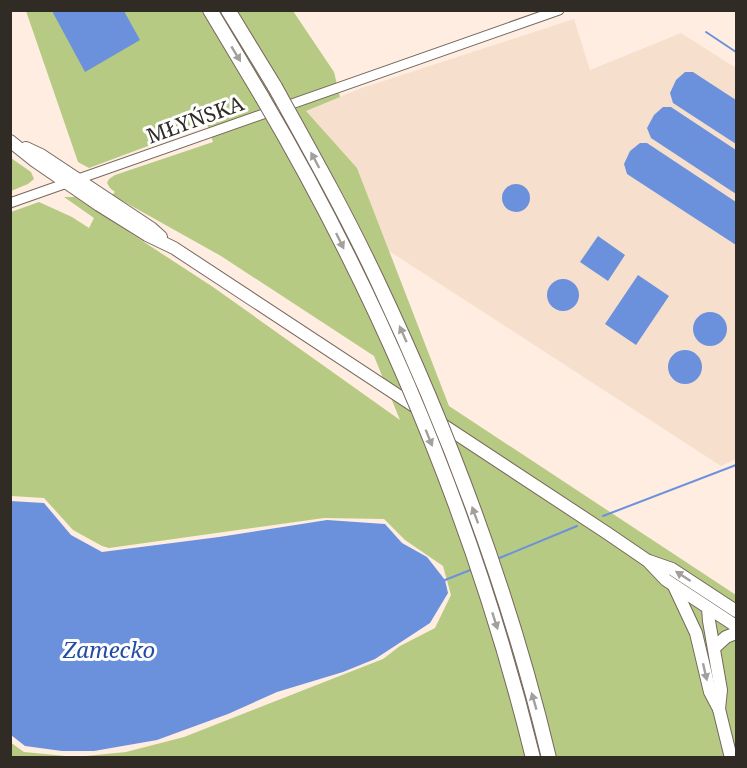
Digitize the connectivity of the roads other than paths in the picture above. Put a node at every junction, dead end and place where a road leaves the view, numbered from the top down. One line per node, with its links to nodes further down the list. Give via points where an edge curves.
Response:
1 (210, 10): 16 (highway, one-way to 16, bridge, via 285,136 387,336 466,533)
2 (228, 10): 17 (highway, one-way to 2, bridge, via 483,538 424,382 323,174)
3 (559, 10): 5 (street, MŁYŃSKA)
4 (13, 142): 5 (main road, via 35,161)
5 (72, 181): 6 (street, MŁYŃSKA); 7 (main road, via 147,235 174,248)
6 (10, 203)
7 (648, 561): 8 (main road); 9 (main road, one-way to 7, via 672,569)
8 (674, 586): 9 (main road); 12 (main road)
9 (712, 603): 10 (main road); 11 (main road); 12 (main road, via 699,616); 14 (main road, via 709,621)
10 (736, 611)
11 (736, 626)
12 (696, 633): 15 (main road, one-way to 15, via 710,692)
13 (736, 633): 14 (main road)
14 (714, 647): 15 (main road, via 721,690)
15 (719, 710): 18 (main road)
16 (533, 758)
17 (549, 758)
18 (731, 758)

